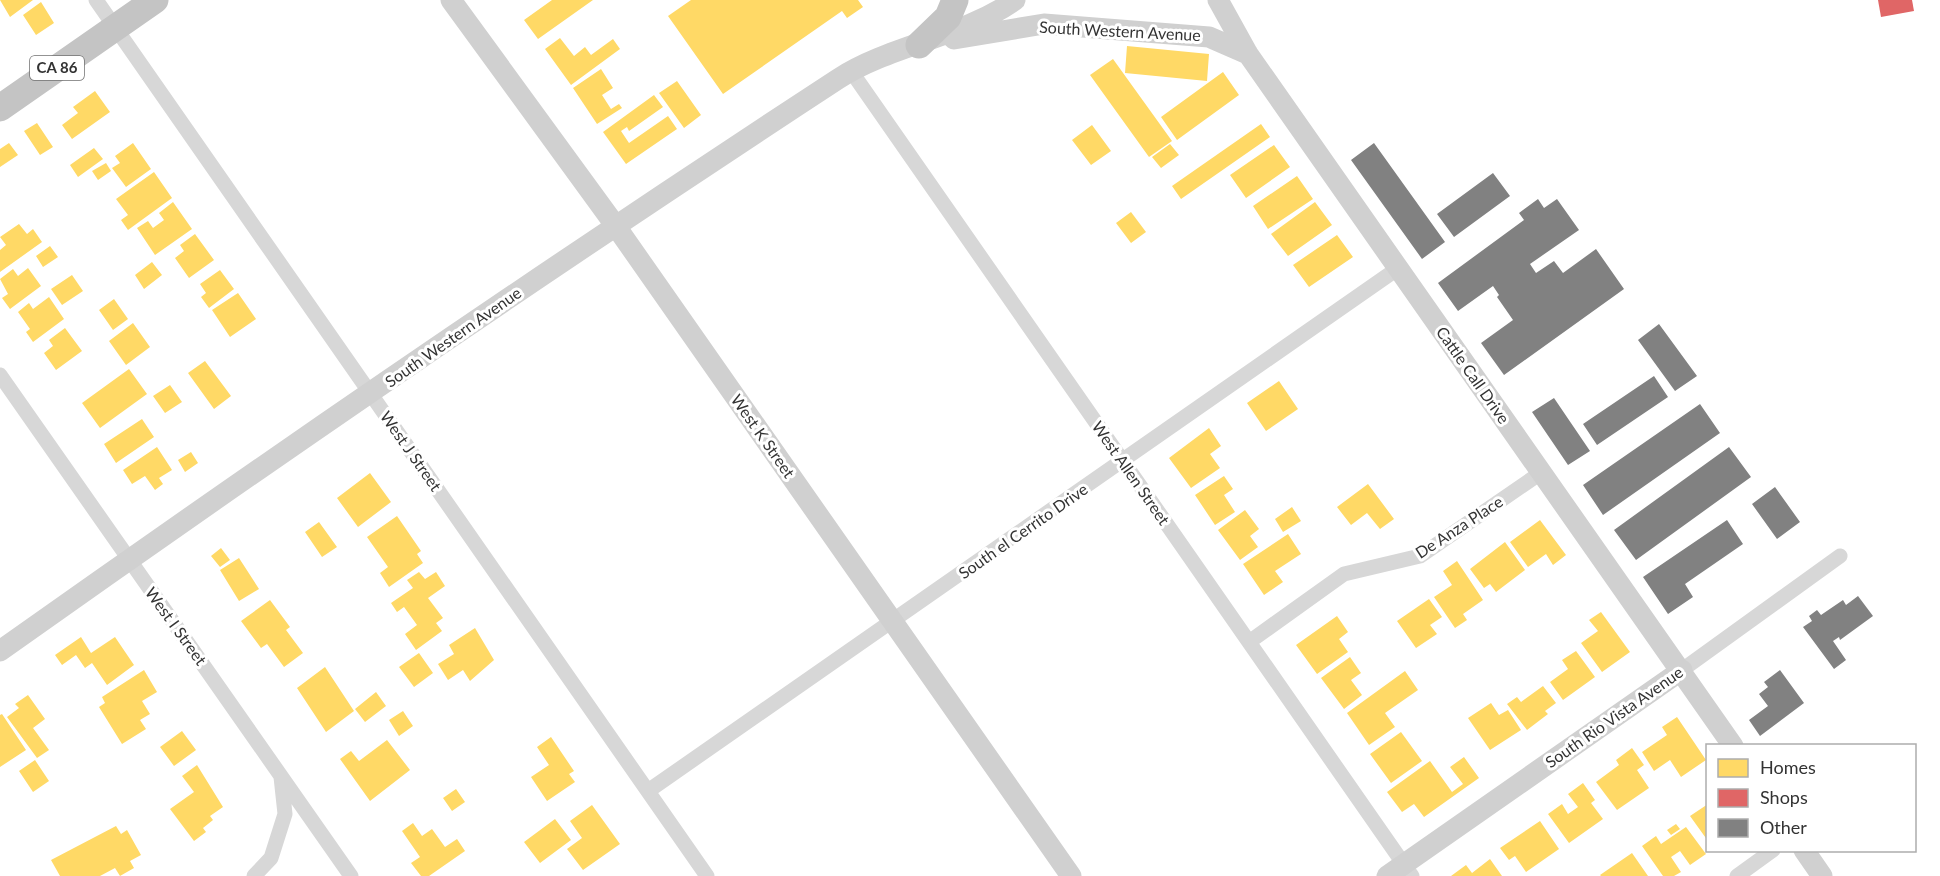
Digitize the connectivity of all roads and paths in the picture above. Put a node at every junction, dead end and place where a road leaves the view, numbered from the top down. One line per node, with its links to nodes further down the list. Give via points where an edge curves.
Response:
1 (96, 0): 7 (street, West J Street)
2 (155, 0): 7 (highway, CA 86)
3 (451, 0): 12 (street, West K Street)
4 (955, 0): 8 (highway, via 948,17)
5 (1015, 0): 8 (street, South Western Avenue)
6 (1218, 0): 9 (street, Cattle Call Drive)
7 (115, 27): 11 (highway, CA 86); 15 (street, West J Street)
8 (919, 45): 9 (street, South Western Avenue, via 1044,24 1209,37); 10 (street, South Western Avenue)
9 (1248, 54): 13 (street, Cattle Call Drive)
10 (851, 71): 12 (street, South Western Avenue); 16 (street, West Allen Street)
11 (0, 108)
12 (615, 225): 15 (street, South Western Avenue); 20 (street, West K Street)
13 (1397, 268): 16 (street, South el Cerrito Drive); 17 (street, Cattle Call Drive)
14 (0, 375): 19 (street, West I Street)
15 (371, 393): 19 (street, South Western Avenue); 26 (street, West J Street)
16 (1122, 461): 20 (street, South el Cerrito Drive); 21 (street, West Allen Street)
17 (1542, 472): 21 (street, De Anza Place, via 1420,556 1344,574); 23 (street, Cattle Call Drive)
18 (1840, 556): 23 (street, South Rio Vista Avenue)
19 (129, 560): 22 (street, South Western Avenue); 25 (street, West I Street)
20 (894, 622): 26 (street, South el Cerrito Drive); 33 (street, West K Street)
21 (1249, 642): 29 (street, West Allen Street)
22 (0, 651)
23 (1682, 670): 24 (street, Cattle Call Drive); 29 (street, South Rio Vista Avenue)
24 (1732, 744)
25 (280, 774): 30 (street, via 285,814 271,858); 31 (street, West I Street)
26 (648, 791): 32 (street, West J Street)
27 (1770, 852): 34 (street)
28 (1805, 852): 35 (street)
29 (1401, 872)
30 (254, 876)
31 (351, 876)
32 (707, 876)
33 (1071, 876)
34 (1737, 876)
35 (1822, 876)

